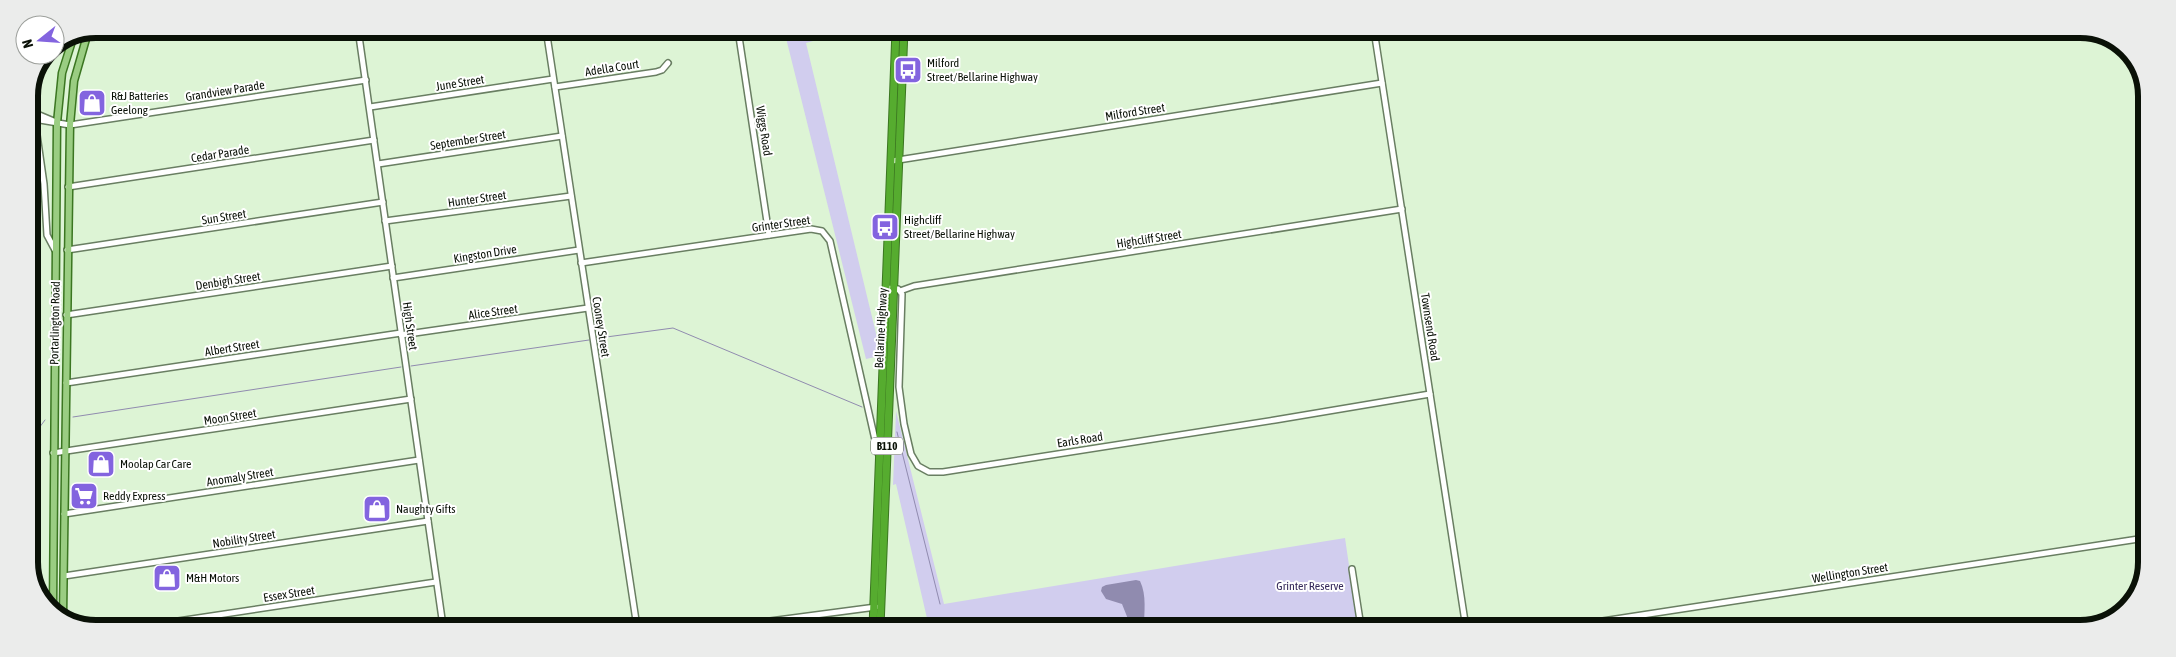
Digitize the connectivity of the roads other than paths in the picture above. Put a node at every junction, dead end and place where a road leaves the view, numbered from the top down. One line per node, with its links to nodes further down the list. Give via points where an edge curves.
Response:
1 (359, 37): 11 (street, High Street)
2 (547, 37): 10 (street, Cooney Street)
3 (739, 37): 28 (street, Wiggs Road)
4 (896, 37): 21 (highway, Bellarine Highway / B110)
5 (904, 37): 21 (highway, Bellarine Highway / B110)
6 (1375, 37): 12 (street, Townsend Road)
7 (86, 39): 18 (main road, Portarlington Road, via 74,81)
8 (72, 43): 16 (main road, Portarlington Road, via 62,73)
9 (668, 63): 13 (street, Adella Court, via 656,72)
10 (554, 79): 13 (street, Cooney Street); 14 (street, June Street)
11 (366, 80): 14 (street, High Street); 18 (street, Grandview Parade)
12 (1382, 83): 21 (street, Milford Street); 26 (street, Townsend Road)
13 (555, 88): 19 (street, Cooney Street)
14 (370, 107): 20 (street, High Street)
15 (37, 116): 16 (street, Grandview Parade)
16 (57, 123): 18 (street, Grandview Parade); 29 (main road, Portarlington Road)
17 (37, 125): 29 (street, via 47,235)
18 (70, 125): 23 (main road, Portarlington Road)
19 (562, 136): 22 (street, September Street); 24 (street, Cooney Street)
20 (374, 140): 22 (street, High Street); 23 (street, Cedar Parade)
21 (896, 161): 35 (highway, Bellarine Highway / B110)
22 (378, 164): 25 (street, High Street)
23 (68, 187): 30 (main road, Portarlington Road)
24 (571, 196): 27 (street, Hunter Street); 31 (street, Cooney Street)
25 (383, 202): 27 (street, High Street); 30 (street, Sun Street)
26 (1402, 209): 35 (street, Highcliff Street); 40 (street, Townsend Road)
27 (386, 221): 33 (street, High Street)
28 (769, 236): 32 (street, Grinter Street); 42 (street, Grinter Street, via 815,229 828,236)
29 (55, 250): 46 (main road, Portarlington Road)
30 (67, 250): 37 (main road, Portarlington Road)
31 (579, 250): 32 (street, Cooney Street); 34 (street, Kingston Drive)
32 (581, 263): 36 (street, Cooney Street)
33 (392, 266): 34 (street, High Street); 37 (street, Denbigh Street)
34 (394, 278): 38 (street, High Street)
35 (894, 289): 40 (street, Earls Road, via 903,305 901,408 914,461 929,472); 43 (highway, Bellarine Highway / B110); 44 (highway, Bellarine Highway / B110)
36 (588, 308): 38 (street, Alice Street); 60 (street, Cooney Street)
37 (66, 315): 39 (main road, Portarlington Road)
38 (401, 334): 39 (street, Albert Street); 41 (street, High Street)
39 (66, 383): 45 (main road, Portarlington Road)
40 (1430, 394): 65 (street, Townsend Road)
41 (410, 399): 45 (street, Moon Street); 47 (street, High Street)
42 (870, 416): 43 (street, Grinter Street); 48 (street, Grinter Street)
43 (881, 429): 44 (highway); 48 (highway, Bellarine Highway / B110)
44 (888, 442): 56 (highway, Bellarine Highway / B110)
45 (65, 452): 46 (street, Moon Street); 49 (main road, Portarlington Road)
46 (53, 453): 55 (main road, Portarlington Road)
47 (419, 460): 49 (street, Anomaly Street); 50 (street, High Street)
48 (880, 462): 56 (highway, Bellarine Highway / B110)
49 (64, 514): 53 (main road, Portarlington Road)
50 (428, 521): 53 (street, Nobility Street); 54 (street, High Street)
51 (2138, 539): 66 (street, Wellington Street)
52 (1352, 569): 64 (street)
53 (64, 576): 57 (main road, Portarlington Road)
54 (436, 582): 58 (street, Essex Street); 59 (street, High Street)
55 (53, 601)
56 (876, 604): 61 (street); 62 (highway, Bellarine Highway / B110); 63 (highway, Bellarine Highway / B110)
57 (63, 610)
58 (185, 620)
59 (442, 620)
60 (636, 620)
61 (774, 620)
62 (875, 620)
63 (879, 620)
64 (1359, 620)
65 (1465, 620)
66 (1609, 620)

